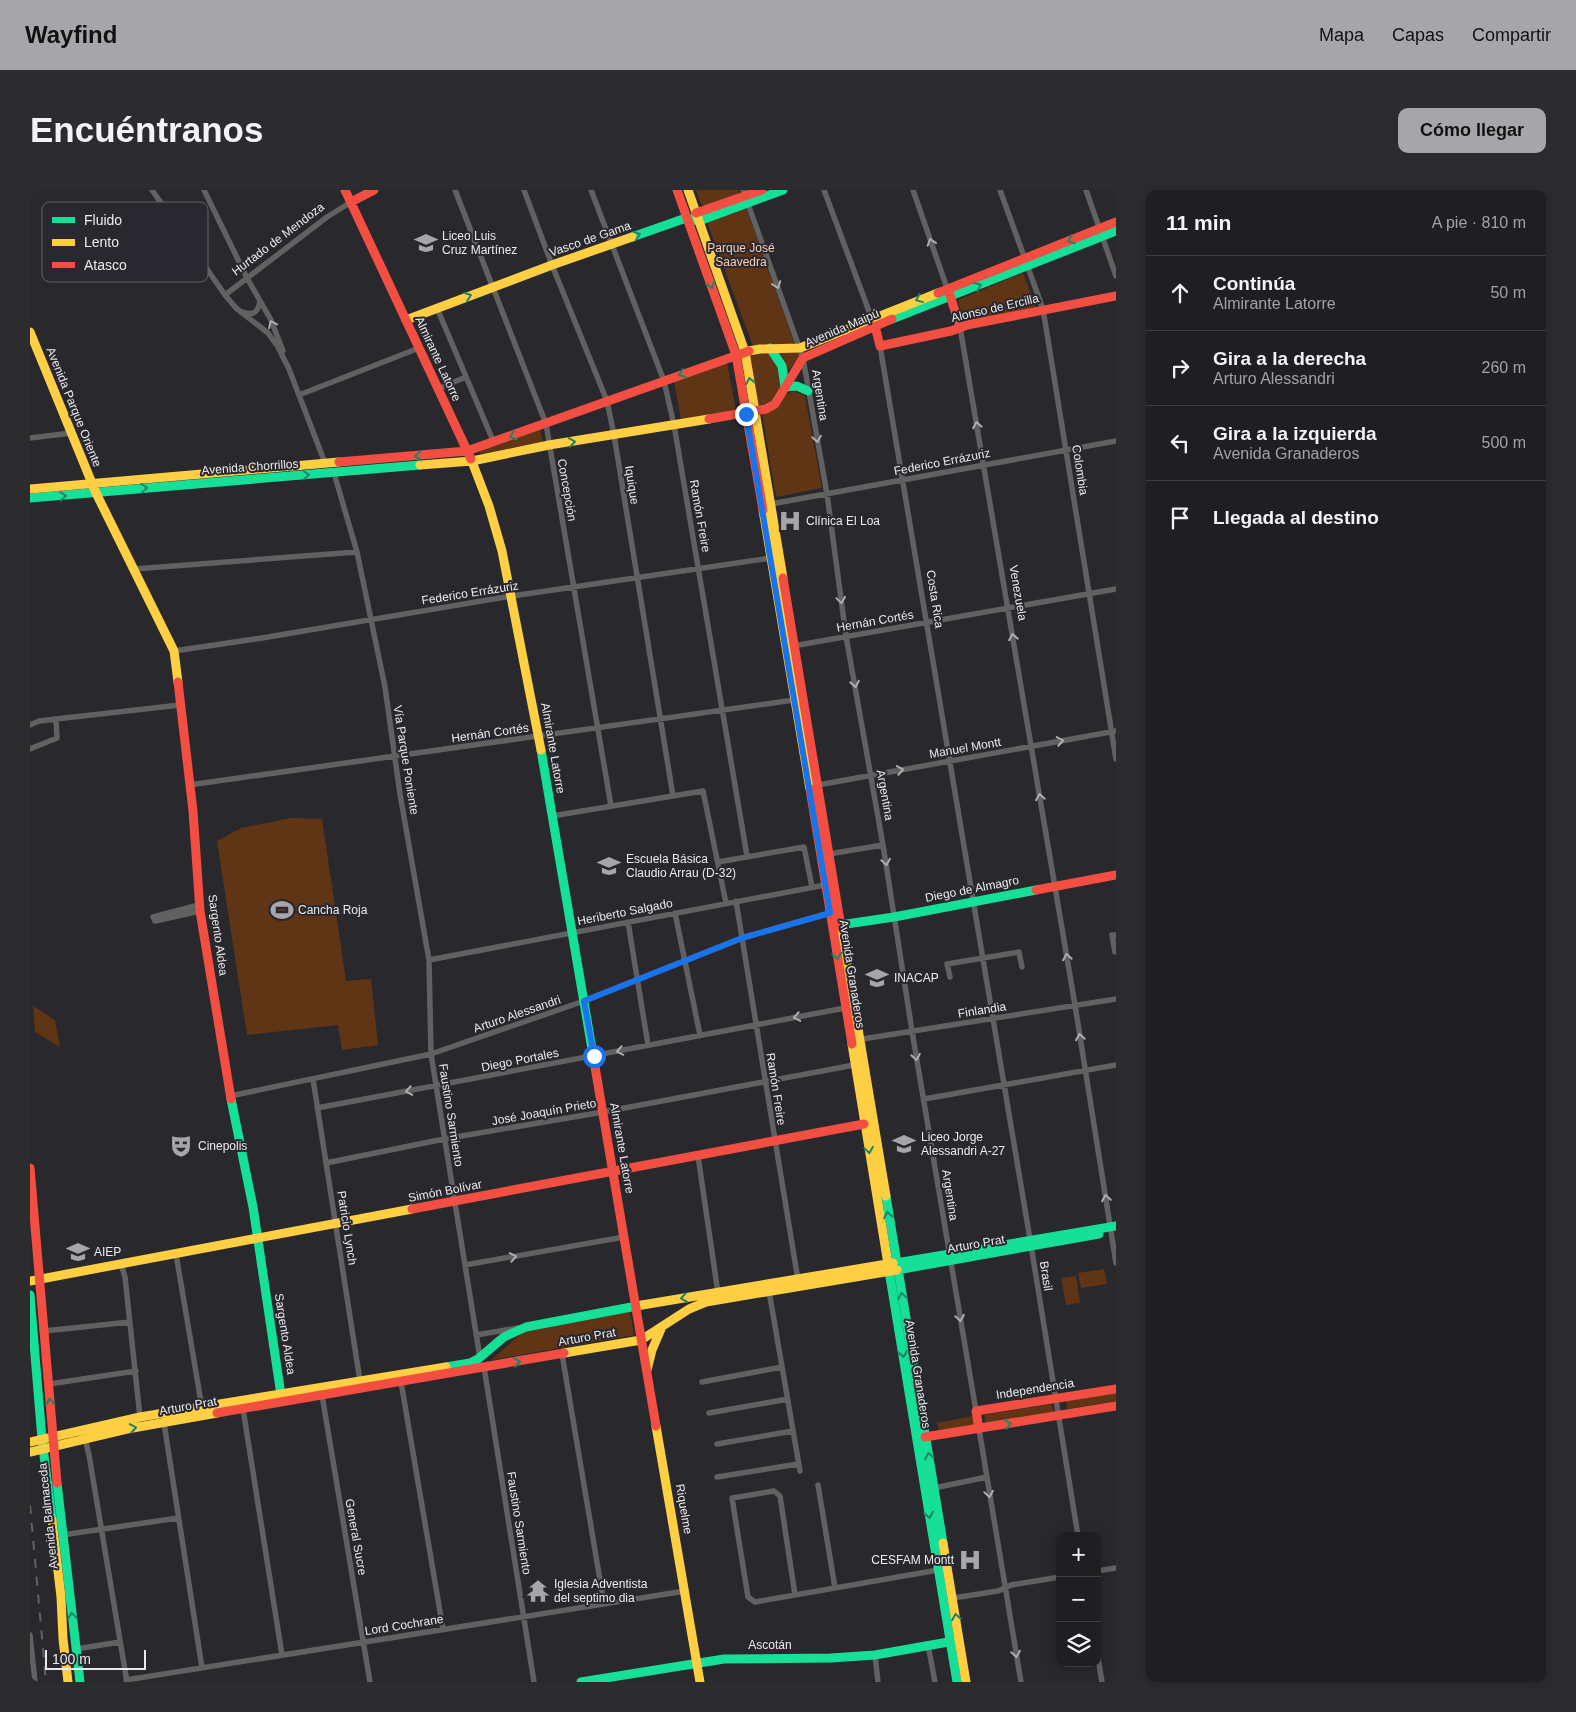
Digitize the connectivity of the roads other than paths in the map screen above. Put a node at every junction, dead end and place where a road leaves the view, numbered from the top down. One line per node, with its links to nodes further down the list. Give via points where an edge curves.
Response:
1 (204, 190): 29 (street)
2 (345, 190): 18 (main road, Almirante Latorre)
3 (374, 190): 18 (main road, Hurtado de Mendoza)
4 (454, 190): 30 (street, Concepción)
5 (524, 190): 26 (street, Iquique)
6 (591, 190): 24 (street, Ramón Freire)
7 (677, 190): 20 (main road, Avenida Granaderos)
8 (688, 190): 19 (main road, Avenida Granaderos)
9 (762, 190): 16 (main road)
10 (783, 190): 16 (main road)
11 (824, 190): 39 (street, Costa Rica)
12 (913, 190): 31 (street, Venezuela, one-way to 12)
13 (1000, 190): 25 (street, Colombia)
14 (1086, 190): 23 (street)
15 (154, 191): 17 (street)
16 (747, 195): 19 (main road); 45 (street, Argentina, one-way to 45)
17 (162, 202)
18 (351, 202): 29 (street, Hurtado de Mendoza); 38 (main road, Almirante Latorre)
19 (698, 217): 20 (main road); 46 (main road, Avenida Granaderos)
20 (686, 218): 24 (main road, Vasco de Gama, one-way to 20); 46 (main road, Avenida Granaderos, one-way to 46)
21 (1116, 222): 23 (main road, Avenida Maipú)
22 (1116, 231): 23 (main road, Avenida Maipú)
23 (1101, 232): 25 (main road, Avenida Maipú); 28 (street)
24 (612, 244): 26 (main road, Vasco de Gama); 50 (street, Ramón Freire)
25 (1026, 262): 31 (main road, Avenida Maipú); 36 (street, Colombia)
26 (552, 265): 30 (main road, Vasco de Gama); 55 (street, Iquique)
27 (208, 269): 32 (street)
28 (1116, 276)
29 (247, 278): 32 (street, Hurtado de Mendoza); 34 (street)
30 (492, 287): 35 (main road, Vasco de Gama, one-way to 30); 58 (street, Concepción)
31 (949, 293): 39 (main road, Avenida Maipú); 40 (main road, Venezuela)
32 (225, 294): 37 (street)
33 (1116, 296): 36 (main road, Alonso de Ercilla)
34 (260, 301): 37 (street, via 254,314); 48 (street, one-way to 34, via 278,336)
35 (437, 308): 38 (main road, Vasco de Gama); 49 (street)
36 (1043, 309): 40 (main road, Alonso de Ercilla); 66 (street, Colombia)
37 (239, 310): 48 (street, via 268,333)
38 (406, 320): 43 (main road, Almirante Latorre)
39 (873, 322): 42 (main road, Costa Rica); 45 (main road, Avenida Maipú); 47 (main road, Avenida Maipú)
40 (960, 327): 42 (main road, Alonso de Ercilla); 70 (street, Venezuela, one-way to 40)
41 (30, 332): 60 (main road, Avenida Parque Oriente)
42 (880, 346): 73 (street, Costa Rica)
43 (419, 348): 52 (main road, Almirante Latorre); 54 (street)
44 (770, 348): 45 (main road, Avenida Maipú); 46 (main road, Avenida Maipú); 51 (main road, via 780,361)
45 (800, 348): 47 (street, Argentina)
46 (740, 354): 50 (main road, Avenida Maipú, one-way to 50); 56 (main road, Avenida Granaderos, one-way to 46); 57 (main road, Avenida Granaderos)
47 (803, 358): 51 (main road, Avenida Maipú); 53 (street, Argentina)
48 (289, 369): 54 (street)
49 (466, 377): 52 (street); 64 (street)
50 (664, 381): 55 (main road, Avenida Maipú); 59 (street, Ramón Freire)
51 (785, 387): 53 (main road, via 797,386); 56 (main road, Avenida Maipú, via 774,404)
52 (437, 389): 67 (main road, Almirante Latorre)
53 (808, 392): 77 (street, Argentina, one-way to 77)
54 (299, 395): 69 (street)
55 (607, 401): 58 (main road, Avenida Maipú); 61 (street, Iquique)
56 (756, 412): 57 (main road, Avenida Maipú); 79 (main road, Avenida Granaderos)
57 (746, 414): 59 (main road, Avenida Maipú); 81 (main road, Avenida Granaderos)
58 (546, 424): 64 (main road, Avenida Maipú, one-way to 64); 65 (street, Concepción)
59 (674, 425): 61 (main road, Avenida Maipú); 83 (street, Ramón Freire)
60 (71, 433): 62 (street); 74 (main road, Avenida Parque Oriente)
61 (614, 435): 65 (main road, Avenida Maipú, one-way to 61); 84 (street, Iquique)
62 (30, 438)
63 (1116, 441): 66 (street, Federico Errázuriz)
64 (494, 443): 67 (main road, Avenida Maipú)
65 (549, 445): 68 (main road, Avenida Maipú); 85 (street, Concepción)
66 (1066, 449): 70 (street, Federico Errázuriz); 87 (street, Colombia)
67 (467, 452): 68 (main road, Almirante Latorre); 69 (main road, Avenida Chorrillos, one-way to 69)
68 (472, 461): 71 (main road, Avenida Chorrillos); 88 (main road, Almirante Latorre, via 494,522)
69 (325, 463): 72 (main road, Avenida Chorrillos)
70 (984, 465): 73 (street, Federico Errázuriz); 89 (street, Venezuela)
71 (334, 473): 72 (main road, Avenida Chorrillos, one-way to 71); 80 (street, Vía Parque Poniente)
72 (220, 477): 74 (main road, Avenida Chorrillos); 76 (main road, Avenida Chorrillos, one-way to 72)
73 (904, 480): 77 (street, Federico Errázuriz); 91 (street, Costa Rica)
74 (92, 484): 75 (main road, Avenida Chorrillos); 76 (main road, Avenida Parque Oriente)
75 (30, 489)
76 (96, 493): 78 (main road, Avenida Chorrillos, one-way to 76); 82 (main road, Sargento Aldea)
77 (827, 494): 79 (street, Federico Errázuriz); 92 (street, Argentina, one-way to 92)
78 (30, 498)
79 (771, 504): 93 (main road, Avenida Granaderos)
80 (357, 552): 82 (street); 90 (street, Vía Parque Poniente)
81 (771, 558): 83 (street, Federico Errázuriz); 93 (main road, Avenida Granaderos)
82 (134, 569): 94 (main road, Sargento Aldea)
83 (698, 569): 84 (street, Federico Errázuriz); 97 (street, Ramón Freire)
84 (636, 577): 85 (street, Federico Errázuriz); 99 (street, Iquique)
85 (574, 587): 88 (street, Federico Errázuriz); 101 (street, Concepción)
86 (1116, 589): 87 (street, Hernán Cortés)
87 (1089, 594): 89 (street, Hernán Cortés); 102 (street, Colombia)
88 (512, 596): 90 (street, Federico Errázuriz); 103 (main road, Almirante Latorre)
89 (1008, 608): 91 (street, Hernán Cortés); 104 (street, Venezuela, one-way to 89)
90 (371, 620): 94 (street, Federico Errázuriz); 106 (street, Vía Parque Poniente, via 385,687)
91 (926, 622): 92 (street, Hernán Cortés); 108 (street, Costa Rica)
92 (846, 636): 93 (street, Hernán Cortés); 109 (street, Argentina, one-way to 109)
93 (790, 647): 95 (main road, Avenida Granaderos); 111 (main road, Avenida Granaderos)
94 (174, 651): 96 (main road, Sargento Aldea)
95 (794, 700): 97 (street, Hernán Cortés); 120 (main road, Avenida Granaderos)
96 (180, 705): 98 (street); 110 (main road, Sargento Aldea)
97 (722, 710): 99 (street, Hernán Cortés); 117 (street, Ramón Freire)
98 (56, 719): 100 (street); 105 (street, via 57,738)
99 (660, 719): 101 (street, Hernán Cortés); 112 (street, Iquique)
100 (30, 725)
101 (598, 728): 103 (street, Hernán Cortés); 113 (street, Concepción)
102 (1114, 731): 104 (street, Manuel Montt, one-way to 102); 107 (street, Colombia)
103 (539, 736): 106 (street, Hernán Cortés); 114 (main road, Almirante Latorre)
104 (1031, 746): 108 (street, Manuel Montt); 121 (street, Venezuela, one-way to 104)
105 (30, 749)
106 (394, 756): 110 (street, Hernán Cortés); 137 (street, Vía Parque Poniente)
107 (1116, 759)
108 (950, 761): 109 (street, Manuel Montt, one-way to 108); 124 (street, Costa Rica)
109 (871, 775): 111 (street, Manuel Montt); 115 (street, Argentina)
110 (189, 785): 126 (main road, Sargento Aldea)
111 (818, 785): 116 (main road, Avenida Granaderos)
112 (673, 796): 113 (street); 118 (street, via 703,791)
113 (611, 806): 114 (street)
114 (552, 816): 132 (main road, Almirante Latorre)
115 (883, 846): 116 (street); 129 (street, Argentina, one-way to 129)
116 (829, 854): 131 (main road, Avenida Granaderos)
117 (747, 856): 118 (street); 122 (street, via 804,847)
118 (718, 862): 125 (street)
119 (1116, 875): 121 (main road, Diego de Almagro)
120 (825, 885): 122 (street, Heriberto Salgado); 128 (main road, Avenida Granaderos)
121 (1055, 886): 124 (main road, Diego de Almagro); 144 (street, Venezuela, one-way to 121)
122 (812, 887): 123 (street, Heriberto Salgado)
123 (736, 901): 125 (street, Heriberto Salgado); 134 (street, Ramón Freire)
124 (974, 901): 129 (main road, Diego de Almagro); 136 (street, Costa Rica)
125 (726, 903): 127 (street, Heriberto Salgado)
126 (200, 908): 126 (street, via 153,917 155,921); 161 (main road, Sargento Aldea)
127 (675, 913): 130 (street, Heriberto Salgado); 138 (street)
128 (830, 913): 131 (main road, Avenida Granaderos); 134 (street, Arturo Alessandri)
129 (894, 917): 131 (main road, Diego de Almagro); 148 (street, Argentina)
130 (628, 922): 132 (street, Heriberto Salgado); 141 (street)
131 (836, 926): 145 (main road, Avenida Granaderos, one-way to 145); 150 (main road, Avenida Granaderos)
132 (572, 933): 137 (street, Heriberto Salgado); 143 (main road, Almirante Latorre)
133 (1116, 934): 135 (street, via 1112,935)
134 (742, 938): 138 (street, Arturo Alessandri); 147 (street, Ramón Freire)
135 (1115, 952)
136 (983, 958): 139 (street, via 1019,952); 140 (street, via 947,964); 146 (street, Costa Rica)
137 (429, 960): 152 (street, Vía Parque Poniente)
138 (685, 960): 141 (street, Arturo Alessandri); 149 (street)
139 (1022, 968)
140 (950, 977)
141 (637, 978): 143 (street, Arturo Alessandri); 151 (street)
142 (1116, 999): 144 (street, Finlandia)
143 (584, 1001): 152 (street, Arturo Alessandri); 153 (main road, Almirante Latorre)
144 (1075, 1006): 146 (street, Finlandia); 156 (street, Venezuela, one-way to 144)
145 (845, 1008): 147 (street, Diego Portales, one-way to 147); 150 (main road, Avenida Granaderos)
146 (993, 1019): 148 (street, Finlandia); 159 (street, Brasil)
147 (756, 1024): 149 (street, Diego Portales); 158 (street, Ramón Freire)
148 (912, 1031): 150 (street, Finlandia); 162 (street, Argentina, one-way to 162)
149 (700, 1035): 151 (street, Diego Portales)
150 (855, 1040): 154 (main road, Avenida Granaderos); 183 (main road, Avenida Granaderos, one-way to 150)
151 (648, 1045): 153 (street, Diego Portales, one-way to 153)
152 (431, 1054): 157 (street, Arturo Alessandri); 160 (street, Faustino Sarmiento)
153 (594, 1056): 160 (street, Diego Portales); 164 (main road, Almirante Latorre)
154 (854, 1065): 158 (street, José Joaquín Prieto); 165 (main road, Avenida Granaderos)
155 (1116, 1065): 156 (street)
156 (1085, 1071): 159 (street); 174 (street, Venezuela, one-way to 156)
157 (313, 1079): 161 (street, Arturo Alessandri); 163 (street, Patricio Lynch)
158 (765, 1080): 164 (street, José Joaquín Prieto); 167 (street, Ramón Freire)
159 (1004, 1085): 162 (street); 177 (street, Brasil)
160 (436, 1086): 163 (street, Diego Portales, one-way to 163); 166 (street, Faustino Sarmiento)
161 (230, 1096): 176 (main road, Sargento Aldea)
162 (924, 1099): 179 (street, Argentina)
163 (317, 1108): 169 (street, Patricio Lynch)
164 (603, 1112): 166 (street, José Joaquín Prieto); 171 (main road, Almirante Latorre)
165 (864, 1124): 167 (main road, Simón Bolívar); 183 (main road, Avenida Granaderos, one-way to 183)
166 (444, 1139): 169 (street, José Joaquín Prieto); 172 (street, Faustino Sarmiento)
167 (774, 1142): 168 (main road, Simón Bolívar); 185 (street, Ramón Freire)
168 (698, 1156): 171 (main road, Simón Bolívar); 188 (street)
169 (326, 1163): 173 (street, Patricio Lynch)
170 (30, 1168): 184 (main road, Avenida Balmaceda)
171 (613, 1172): 172 (main road, Simón Bolívar); 175 (main road, Almirante Latorre)
172 (455, 1202): 173 (main road, Simón Bolívar); 182 (street, Faustino Sarmiento)
173 (336, 1224): 176 (main road, Simón Bolívar); 203 (street, Patricio Lynch)
174 (1113, 1229): 177 (main road, Arturo Prat); 180 (street, Venezuela)
175 (624, 1237): 182 (street, one-way to 175); 190 (main road, Almirante Latorre)
176 (258, 1239): 178 (main road, Simón Bolívar); 208 (main road, Sargento Aldea)
177 (1031, 1243): 179 (main road, Arturo Prat); 210 (street, Brasil)
178 (176, 1254): 181 (main road, Simón Bolívar); 213 (street)
179 (950, 1257): 183 (main road, Arturo Prat); 215 (street, Argentina, one-way to 215)
180 (1116, 1263)
181 (121, 1264): 184 (main road, Simón Bolívar); 191 (street)
182 (465, 1265): 195 (street, Faustino Sarmiento)
183 (893, 1267): 185 (main road, Arturo Prat); 187 (main road, Arturo Prat); 222 (main road, Avenida Granaderos, one-way to 183); 239 (main road, Avenida Granaderos, one-way to 239)
184 (40, 1280): 186 (main road, Simón Bolívar); 194 (main road, Avenida Balmaceda)
185 (798, 1280): 188 (main road, Arturo Prat)
186 (30, 1281)
187 (769, 1291): 193 (main road, Arturo Prat, via 696,1305); 200 (street)
188 (718, 1293): 190 (main road, Arturo Prat, one-way to 190)
189 (30, 1295): 224 (main road, Avenida Balmaceda)
190 (635, 1306): 192 (main road, Arturo Prat); 196 (main road, Almirante Latorre)
191 (130, 1322): 194 (street); 202 (street)
192 (526, 1327): 195 (street, Arturo Prat); 198 (main road, Arturo Prat, via 504,1337)
193 (661, 1328): 196 (main road, Arturo Prat); 201 (main road)
194 (44, 1330): 206 (main road, Avenida Balmaceda)
195 (476, 1335): 198 (street, Faustino Sarmiento)
196 (641, 1340): 197 (main road, Arturo Prat); 201 (main road, Riquelme)
197 (562, 1354): 199 (main road, Arturo Prat, one-way to 197); 247 (street)
198 (480, 1358): 203 (main road, Arturo Prat, via 470,1363)
199 (484, 1367): 204 (main road, Arturo Prat); 248 (street, Faustino Sarmiento)
200 (782, 1367): 205 (street); 211 (street)
201 (647, 1370): 244 (main road, Riquelme)
202 (136, 1371): 206 (street); 218 (street)
203 (360, 1380): 208 (main road, Arturo Prat)
204 (400, 1382): 209 (main road, Arturo Prat); 249 (street)
205 (702, 1382)
206 (49, 1384): 225 (main road, Avenida Balmaceda, one-way to 206)
207 (1116, 1389): 210 (main road, Independencia)
208 (282, 1395): 213 (main road, Arturo Prat)
209 (322, 1395): 214 (main road, Arturo Prat); 253 (street, General Sucre)
210 (1056, 1398): 215 (main road, Independencia); 217 (street, Brasil)
211 (788, 1400): 216 (street); 221 (street)
212 (1116, 1406): 217 (main road)
213 (202, 1408): 218 (main road, Arturo Prat)
214 (243, 1409): 219 (main road, Arturo Prat); 256 (street)
215 (976, 1411): 220 (main road)
216 (709, 1413)
217 (1059, 1416): 220 (main road, one-way to 217); 236 (street, Brasil)
218 (140, 1417): 225 (main road, Arturo Prat)
219 (164, 1423): 223 (main road, Arturo Prat, one-way to 219); 234 (street)
220 (979, 1429): 222 (main road); 231 (street)
221 (793, 1431): 227 (street); 230 (street, via 799,1468)
222 (925, 1437): 233 (main road, Avenida Granaderos, one-way to 222)
223 (85, 1438): 225 (main road, Arturo Prat); 235 (street)
224 (42, 1439): 225 (main road); 226 (main road); 228 (main road, Avenida Balmaceda)
225 (53, 1441): 228 (main road); 237 (main road, Avenida Balmaceda)
226 (30, 1442)
227 (717, 1444)
228 (43, 1449): 229 (main road); 264 (main road, Avenida Balmaceda)
229 (30, 1452)
230 (717, 1478)
231 (987, 1478): 233 (street); 243 (street, one-way to 243)
232 (818, 1485): 242 (street)
233 (934, 1488): 246 (main road, Avenida Granaderos)
234 (178, 1518): 235 (street); 260 (street)
235 (101, 1530): 237 (street); 252 (street)
236 (1077, 1532)
237 (62, 1535): 255 (main road, Avenida Balmaceda, one-way to 237)
238 (1116, 1568): 240 (street)
239 (938, 1570): 242 (street); 251 (main road, Avenida Granaderos)
240 (1101, 1571)
241 (1056, 1579): 243 (street)
242 (835, 1588): 245 (street)
243 (1005, 1588): 246 (street); 274 (street, one-way to 274)
244 (685, 1591): 247 (street, Lord Cochrane); 258 (main road, Riquelme)
245 (795, 1595): 245 (street, via 780,1496 774,1491 732,1498 748,1597 755,1602)
246 (952, 1598): 251 (main road, Avenida Granaderos, one-way to 246)
247 (604, 1604): 248 (street, Lord Cochrane)
248 (524, 1616): 249 (street, Lord Cochrane); 267 (street, Faustino Sarmiento)
249 (443, 1629): 253 (street, Lord Cochrane)
250 (30, 1636): 263 (street)
251 (955, 1641): 254 (main road, Ascotán); 272 (main road, Avenida Granaderos); 273 (main road, Avenida Granaderos)
252 (120, 1642): 255 (street); 262 (street)
253 (363, 1642): 256 (street, Lord Cochrane); 266 (street, General Sucre)
254 (928, 1645): 257 (main road, Ascotán); 271 (street)
255 (76, 1649): 265 (main road, Avenida Balmaceda)
256 (282, 1655): 260 (street, Lord Cochrane)
257 (875, 1655): 258 (main road, Ascotán); 270 (street)
258 (697, 1662): 261 (main road, Ascotán); 269 (main road, Riquelme)
259 (1100, 1667): 275 (street)
260 (202, 1668): 262 (street, Lord Cochrane)
261 (637, 1677): 268 (main road, Ascotán)
262 (127, 1681)
263 (35, 1682)
264 (68, 1682)
265 (80, 1682)
266 (370, 1682)
267 (534, 1682)
268 (581, 1682)
269 (700, 1682)
270 (878, 1682)
271 (935, 1682)
272 (957, 1682)
273 (966, 1682)
274 (1021, 1682)
275 (1102, 1682)

